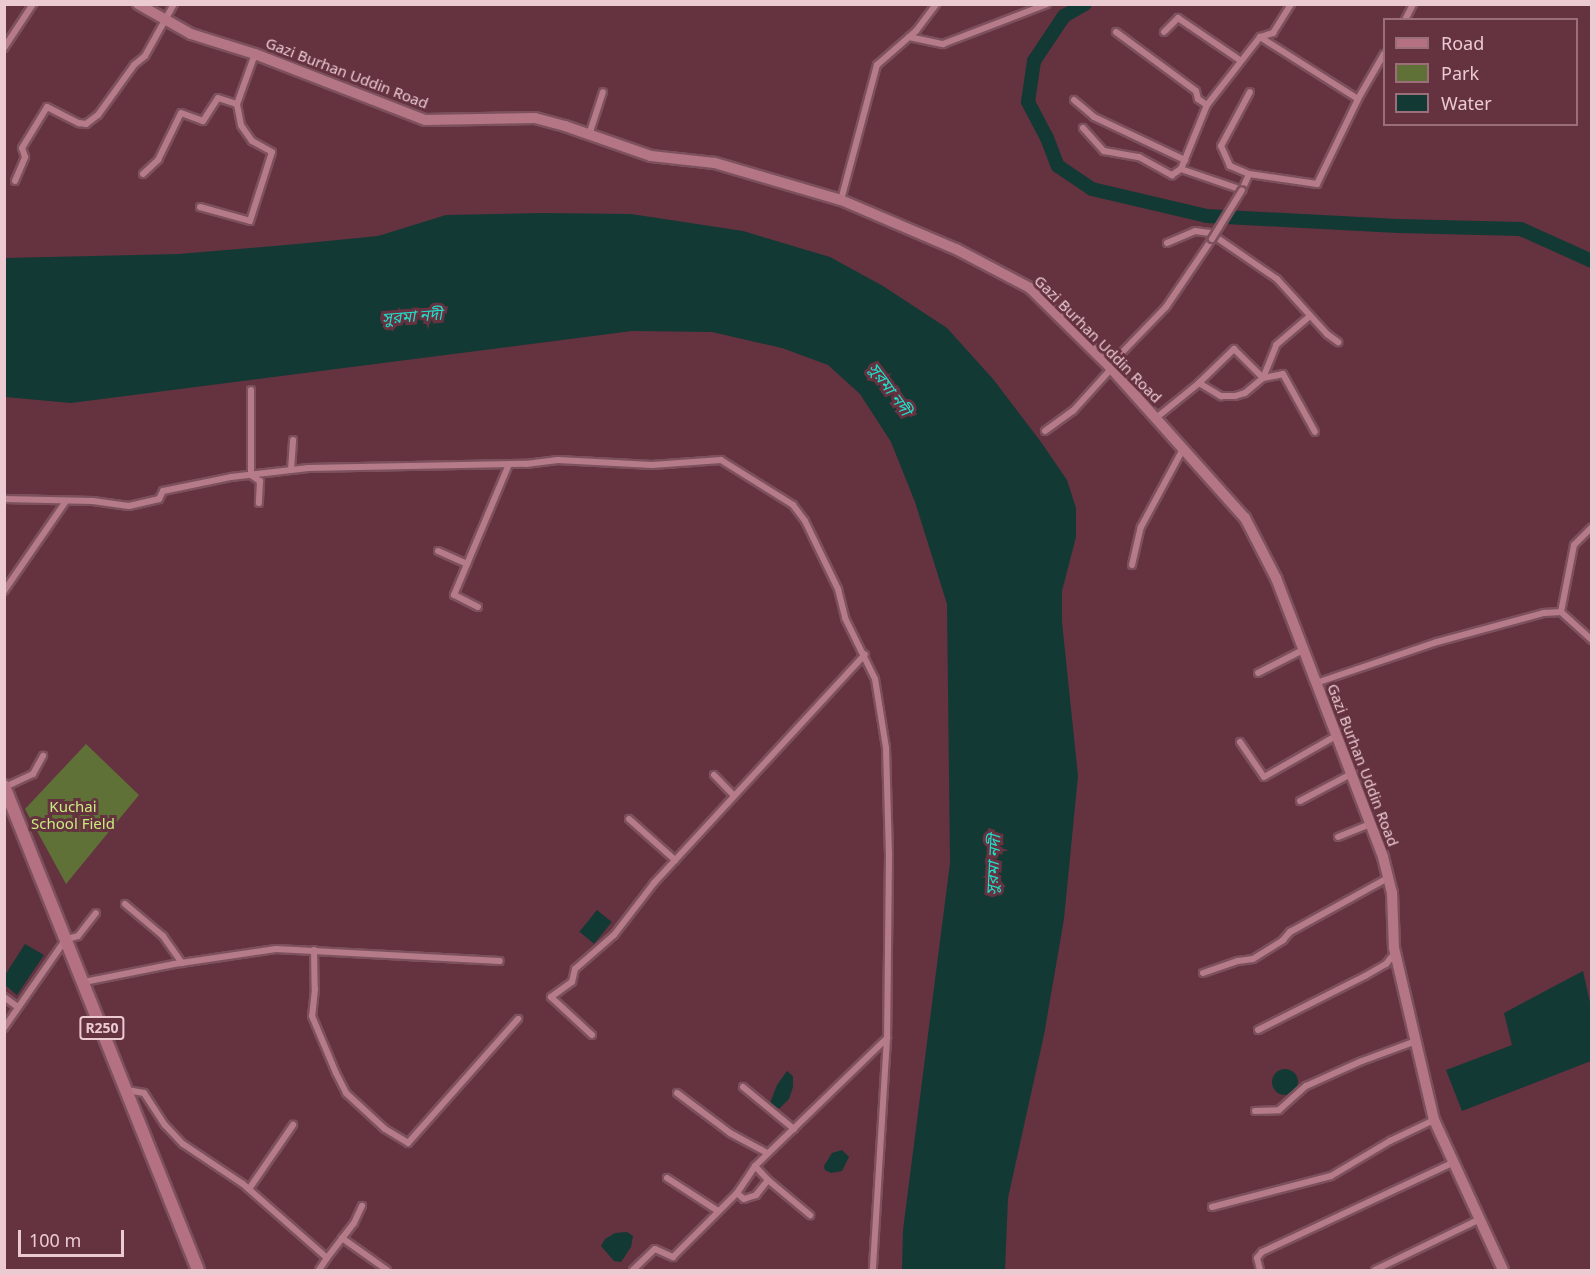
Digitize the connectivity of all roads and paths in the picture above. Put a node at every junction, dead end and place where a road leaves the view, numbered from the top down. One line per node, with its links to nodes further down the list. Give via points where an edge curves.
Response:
1 (33, 4): 14 (street)
2 (138, 4): 9 (street, Gazi Burhan Uddin Road)
3 (174, 4): 9 (street)
4 (936, 4): 12 (street)
5 (1047, 4): 12 (street, via 943,45)
6 (1291, 4): 13 (street, via 1273,33)
7 (1413, 4): 8 (street)
8 (1405, 18)
9 (165, 21): 15 (street, Gazi Burhan Uddin Road, via 191,34); 30 (street, via 145,56 134,65 99,115 86,124 47,106 22,148 25,157)
10 (1116, 32): 23 (street, via 1196,90 1198,99)
11 (1164, 32): 17 (street, via 1178,18)
12 (909, 37): 32 (street, via 877,65)
13 (1260, 37): 17 (street); 20 (street)
14 (4, 48)
15 (255, 54): 22 (street); 25 (street, Gazi Burhan Uddin Road, via 425,120 535,118)
16 (1383, 56): 20 (street)
17 (1240, 61): 23 (street)
18 (603, 92): 25 (street)
19 (1250, 92): 29 (street, via 1221,146 1230,166)
20 (1358, 99): 29 (street, via 1317,184)
21 (1074, 100): 26 (street, via 1094,117)
22 (237, 104): 28 (street, via 218,98 203,121 181,113 158,160); 33 (street, via 241,125 252,141 272,152 249,221)
23 (1207, 105): 26 (street)
24 (1083, 128): 27 (street, via 1104,151 1139,158 1172,175)
25 (589, 135): 32 (street, Gazi Burhan Uddin Road, via 651,156 715,163)
26 (1185, 160): 27 (street)
27 (1181, 169): 31 (street)
28 (143, 174)
29 (1249, 174): 31 (street)
30 (15, 181)
31 (1242, 190): 37 (street, bridge, via 1166,307)
32 (841, 200): 37 (street, Gazi Burhan Uddin Road, via 956,249 1030,288)
33 (200, 207)
34 (1167, 243): 35 (street, via 1195,231 1210,233 1277,279)
35 (1310, 316): 36 (street); 38 (street, via 1276,345)
36 (1338, 342)
37 (1110, 368): 41 (street, Gazi Burhan Uddin Road); 42 (street, via 1073,411)
38 (1263, 378): 39 (street, via 1235,396 1221,396); 39 (street, via 1234,349); 43 (street, via 1283,374 1287,378)
39 (1199, 383): 41 (street)
40 (251, 390): 48 (street)
41 (1156, 418): 45 (street, Gazi Burhan Uddin Road)
42 (1045, 431)
43 (1315, 432)
44 (293, 440): 47 (street)
45 (1183, 449): 55 (street, via 1141,527); 60 (street, Gazi Burhan Uddin Road, via 1245,518 1276,578)
46 (509, 464): 47 (street); 54 (street); 61 (street, via 558,460 652,465 721,460 793,505 799,513 838,589 845,618)
47 (291, 470): 48 (street)
48 (251, 474): 50 (street, via 163,491 159,499 129,506); 51 (street, via 260,481)
49 (4, 499): 50 (street)
50 (66, 501): 56 (street)
51 (259, 503)
52 (1592, 527): 58 (street, via 1574,545)
53 (438, 551): 54 (street)
54 (467, 564): 57 (street, via 454,595)
55 (1132, 565)
56 (4, 591)
57 (478, 607)
58 (1561, 612): 59 (street); 63 (street, via 1544,613 1437,642)
59 (1592, 640)
60 (1303, 650): 62 (street); 63 (street, Gazi Burhan Uddin Road)
61 (865, 654): 70 (street); 93 (street, via 875,679 886,748)
62 (1258, 673)
63 (1316, 683): 64 (street, Gazi Burhan Uddin Road)
64 (1336, 736): 65 (street, via 1264,777); 67 (street, Gazi Burhan Uddin Road)
65 (1240, 742)
66 (43, 756): 69 (street, via 33,774)
67 (1350, 774): 72 (street); 74 (street, Gazi Burhan Uddin Road)
68 (714, 775): 70 (street)
69 (5, 786): 80 (main road, R250)
70 (733, 795): 76 (street)
71 (4, 799): 80 (main road, R250)
72 (1300, 801)
73 (628, 819): 76 (street)
74 (1370, 824): 75 (street); 77 (street, Gazi Burhan Uddin Road)
75 (1338, 837)
76 (675, 860): 92 (street, via 614,935 576,969 572,982 551,997)
77 (1389, 878): 82 (street, Gazi Burhan Uddin Road); 85 (street, via 1290,932 1254,959)
78 (125, 904): 84 (street, via 163,936)
79 (96, 913): 80 (street, via 78,936)
80 (65, 941): 86 (main road, R250); 88 (street); 116 (main road, R250)
81 (314, 950): 83 (street); 84 (street, via 276,949); 89 (street, via 312,1016 336,1073 346,1093 385,1129 408,1143)
82 (1395, 952): 91 (street, via 1386,964 1365,976); 94 (street, Gazi Burhan Uddin Road)
83 (500, 961)
84 (182, 963): 86 (street)
85 (1203, 973)
86 (84, 982): 96 (main road, R250)
87 (4, 997): 88 (street)
88 (18, 1007): 90 (street)
89 (518, 1019)
90 (4, 1028)
91 (1258, 1030)
92 (592, 1035)
93 (887, 1038): 101 (street); 121 (street)
94 (1416, 1041): 98 (street, via 1306,1086 1279,1110); 99 (street, Gazi Burhan Uddin Road)
95 (743, 1087): 101 (street)
96 (127, 1090): 107 (street, via 144,1093 183,1144); 117 (main road, R250)
97 (677, 1094): 102 (street, via 730,1133)
98 (1255, 1111)
99 (1434, 1120): 103 (street, Gazi Burhan Uddin Road); 110 (street, via 1331,1176)
100 (293, 1125): 107 (street)
101 (794, 1129): 102 (street)
102 (767, 1153): 104 (street)
103 (1452, 1163): 113 (street, Gazi Burhan Uddin Road); 122 (street, via 1262,1252 1257,1258)
104 (755, 1166): 106 (street); 108 (street)
105 (667, 1178): 111 (street)
106 (768, 1180): 108 (street, via 756,1195 744,1199); 112 (street)
107 (249, 1189): 115 (street)
108 (737, 1193): 111 (street)
109 (362, 1206): 114 (street)
110 (1212, 1207)
111 (718, 1211): 120 (street, via 673,1257 655,1249)
112 (810, 1215)
113 (1478, 1220): 123 (street); 124 (street, Gazi Burhan Uddin Road)
114 (342, 1238): 115 (street); 119 (street)
115 (327, 1258): 118 (street)
116 (193, 1270)
117 (198, 1270)
118 (319, 1270)
119 (387, 1270)
120 (633, 1270)
121 (873, 1270)
122 (1260, 1270)
123 (1375, 1270)
124 (1503, 1270)

